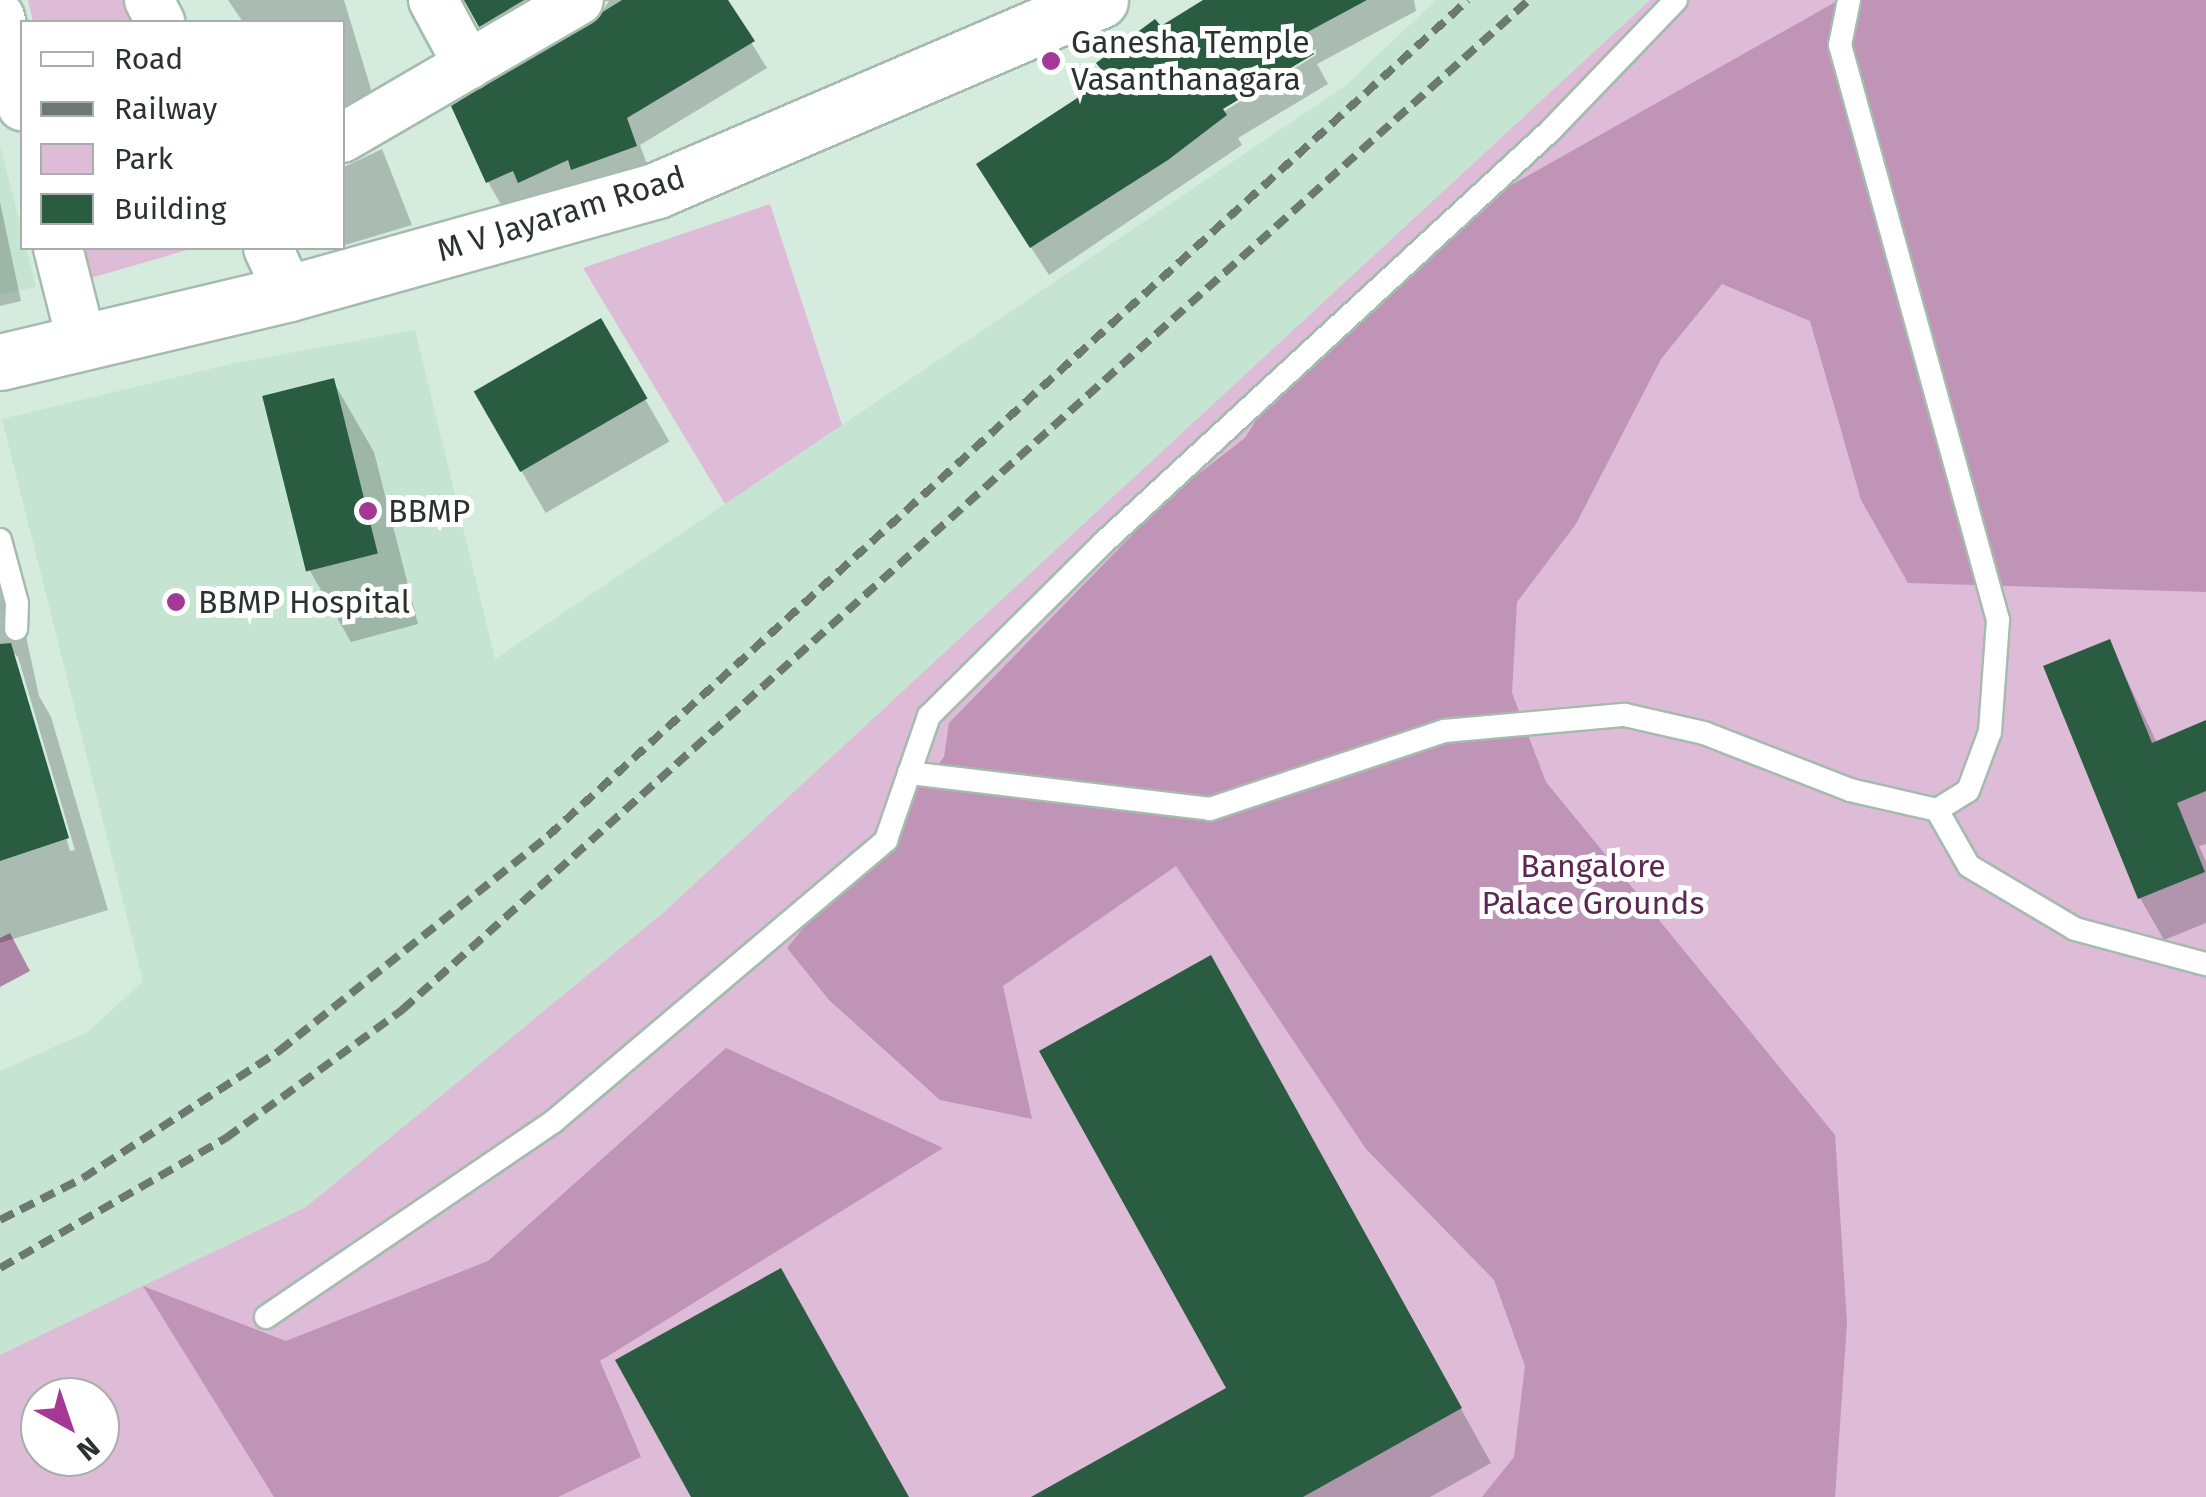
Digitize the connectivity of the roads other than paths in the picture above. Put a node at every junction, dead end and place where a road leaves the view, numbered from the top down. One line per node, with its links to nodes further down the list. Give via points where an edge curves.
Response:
1 (433, 0): 7 (street)
2 (579, 0): 7 (street)
3 (1676, 0): 16 (lane, via 1550,130 1102,544 930,716)
4 (1850, 0): 17 (lane, via 1840,45 1998,620 1990,732 1968,792)
5 (1078, 4): 11 (street, M V Jayaram Road, via 657,190)
6 (0, 18): 8 (street)
7 (468, 64): 9 (street)
8 (20, 98)
9 (345, 136)
10 (59, 250): 12 (street)
11 (278, 270): 12 (street, M V Jayaram Road)
12 (82, 343): 13 (street, M V Jayaram Road)
13 (0, 362)
14 (0, 540): 15 (lane)
15 (16, 629)
16 (909, 773): 17 (lane, via 1210,808 1444,731 1625,715 1704,732 1850,790); 19 (lane, via 886,840 570,1108)
17 (1938, 810): 18 (lane, via 1968,866 2076,929)
18 (2206, 964)
19 (266, 1317)

